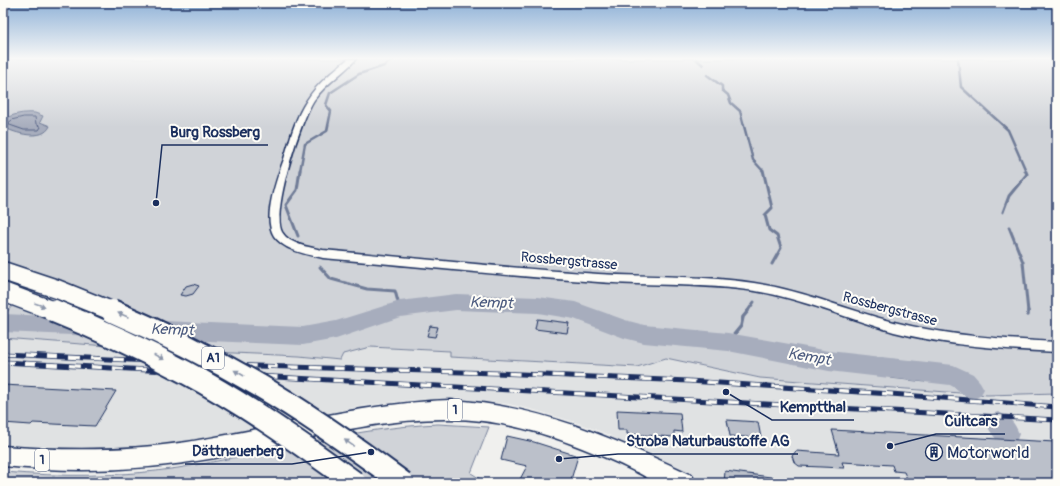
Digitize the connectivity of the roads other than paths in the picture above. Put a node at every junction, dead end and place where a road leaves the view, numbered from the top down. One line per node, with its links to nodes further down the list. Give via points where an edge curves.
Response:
1 (326, 82): 4 (street, Rossbergstrasse, via 304,111 275,203 273,221 278,232 300,250 579,277 753,287 797,297 925,335 975,343)
2 (3, 271): 7 (highway, A1, one-way to 2, bridge, via 301,411 202,352 108,308)
3 (3, 292): 6 (highway, A1, one-way to 6, bridge, via 89,324 183,370 276,426)
4 (1057, 347)
5 (3, 456): 8 (main road, 1, via 80,461 145,458 212,448 371,416 411,411 456,410 503,415 561,430 612,449)
6 (355, 483)
7 (403, 483)
8 (684, 483)

